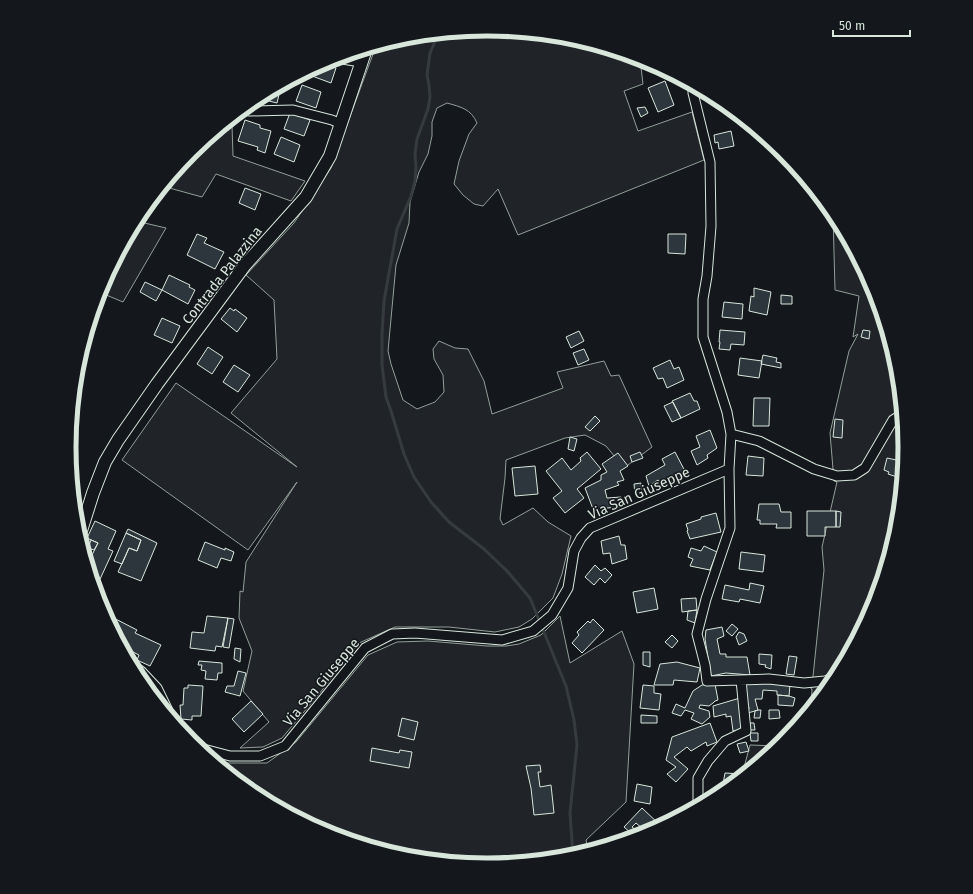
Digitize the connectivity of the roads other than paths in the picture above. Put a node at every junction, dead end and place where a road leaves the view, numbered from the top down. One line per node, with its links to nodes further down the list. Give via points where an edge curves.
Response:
1 (364, 55): 3 (street, Contrada Palazzina)
2 (348, 60): 3 (street)
3 (361, 62): 6 (street, Contrada Palazzina)
4 (693, 92): 8 (street, via 710,162 711,226 703,299 703,337 727,412)
5 (250, 111): 6 (street, via 292,110)
6 (341, 124): 10 (street, Contrada Palazzina, via 330,156 306,197 246,265 118,440 105,462)
7 (897, 418): 8 (street, via 865,468 854,475 837,476 814,469 760,441)
8 (731, 434): 9 (street)
9 (729, 469): 12 (street, via 730,528 697,634 707,681); 15 (street, Via San Giuseppe, via 590,528 574,551 568,588 552,615 533,631 502,640 414,633 392,634 365,648 286,746 260,756 230,756)
10 (83, 525)
11 (146, 676): 14 (street, via 157,688)
12 (741, 680): 13 (street, via 769,679 804,683); 16 (street, via 746,731 725,741 708,761 698,778)
13 (824, 681)
14 (163, 701)
15 (210, 751)
16 (698, 799)

